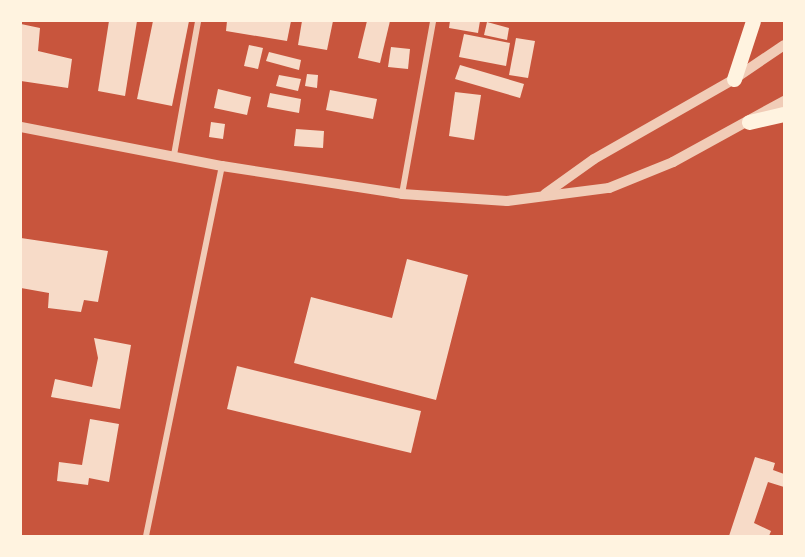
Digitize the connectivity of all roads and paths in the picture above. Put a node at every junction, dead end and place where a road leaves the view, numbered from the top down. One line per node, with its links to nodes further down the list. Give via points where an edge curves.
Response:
1 (198, 21): 10 (street)
2 (433, 21): 12 (street)
3 (753, 21): 5 (main road)
4 (784, 45): 5 (street)
5 (734, 79): 13 (street, via 594,159)
6 (784, 101): 8 (street)
7 (784, 114): 8 (main road)
8 (749, 122): 13 (street, via 673,162 609,188)
9 (21, 127): 10 (street)
10 (174, 155): 11 (street)
11 (222, 166): 12 (street); 14 (street)
12 (402, 194): 13 (street, via 507,201)
13 (545, 194)
14 (146, 536)

